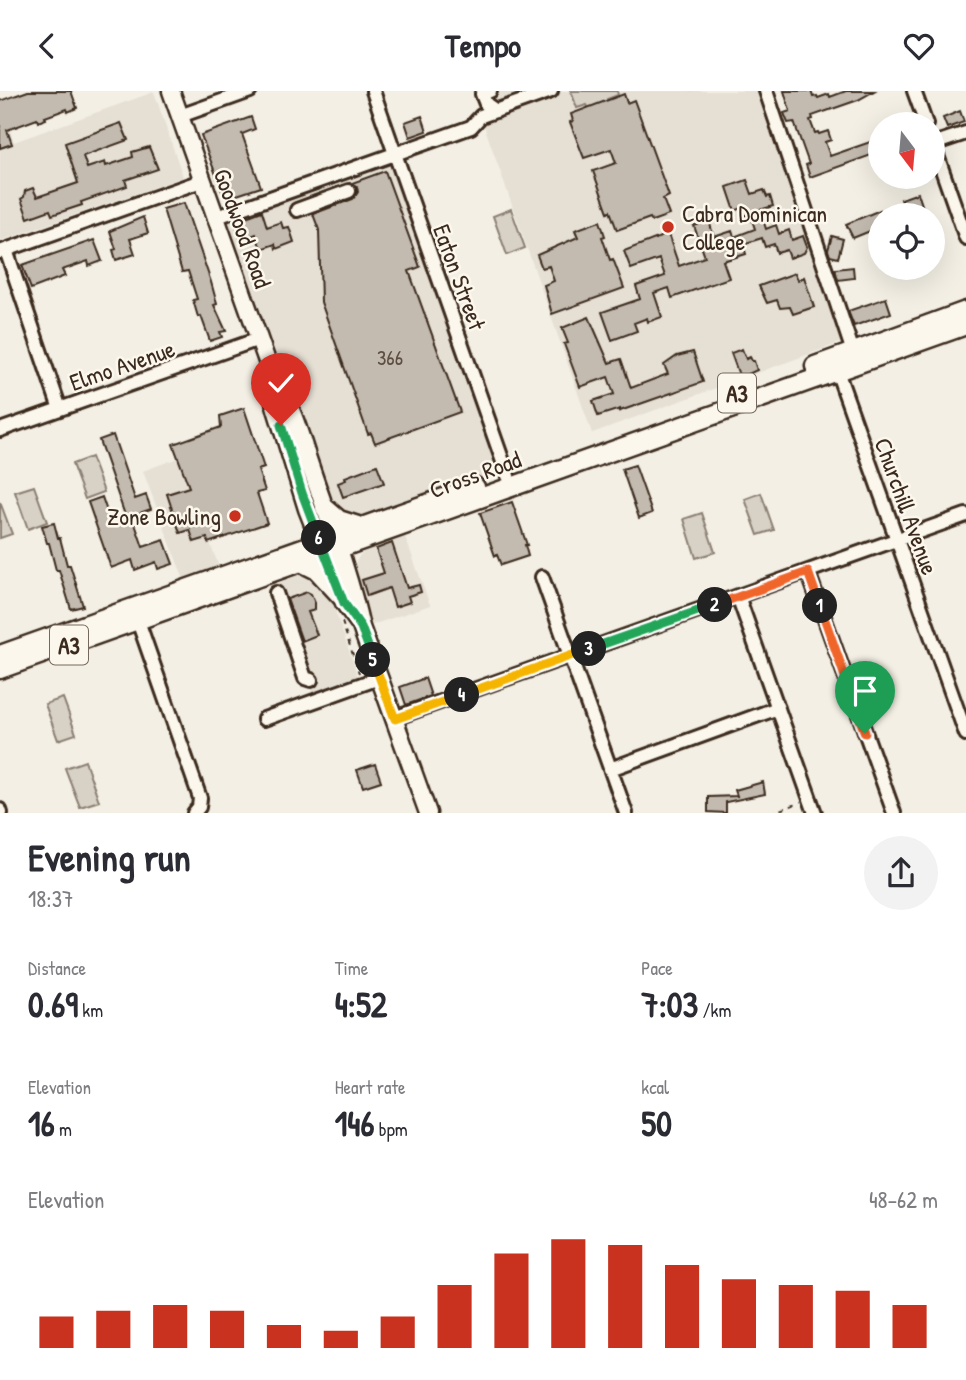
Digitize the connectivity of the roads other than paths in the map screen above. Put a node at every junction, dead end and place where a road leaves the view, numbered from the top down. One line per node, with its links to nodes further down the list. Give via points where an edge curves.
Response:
1 (171, 91): 10 (main road, Goodwood Road)
2 (250, 91): 10 (street)
3 (373, 91): 13 (street, Eaton Street)
4 (490, 91): 8 (street, via 482,94)
5 (551, 91): 8 (street)
6 (766, 91): 24 (street)
7 (914, 91): 9 (street)
8 (496, 111): 13 (street, via 481,116 471,127)
9 (922, 112)
10 (180, 116): 15 (main road, Goodwood Road)
11 (966, 133): 12 (street)
12 (945, 140)
13 (394, 154): 18 (street); 29 (street, Eaton Street)
14 (945, 179): 19 (street)
15 (201, 181): 18 (main road, Goodwood Road); 20 (street)
16 (349, 191): 17 (street)
17 (297, 209)
18 (214, 218): 23 (main road, Goodwood Road)
19 (966, 239)
20 (3, 251): 27 (street)
21 (966, 311): 24 (highway, Cross Road / A3)
22 (966, 325): 25 (highway, Cross Road / A3)
23 (259, 339): 26 (main road, Goodwood Road); 27 (street, Elmo Avenue)
24 (853, 352): 25 (highway, Cross Road / A3)
25 (835, 365): 29 (highway, Cross Road / A3); 35 (street, Churchill Avenue)
26 (274, 381): 30 (main road, Goodwood Road, via 285,395); 32 (main road, Goodwood Road, via 272,396)
27 (60, 409): 28 (street, Elmo Avenue)
28 (0, 430)
29 (509, 481): 33 (highway, Cross Road / A3); 34 (highway, Cross Road / A3)
30 (325, 508): 33 (highway, via 338,520); 36 (main road, Goodwood Road)
31 (966, 515): 35 (street)
32 (313, 522): 36 (main road, Goodwood Road); 37 (main road)
33 (361, 527): 36 (highway, Cross Road / A3)
34 (381, 533): 36 (highway, Cross Road / A3); 38 (main road)
35 (897, 540): 39 (street); 51 (street, Churchill Avenue)
36 (330, 545): 37 (highway, Cross Road / A3); 38 (main road, Goodwood Road); 43 (main road, Goodwood Road)
37 (294, 558): 43 (highway, via 317,570); 44 (highway, Cross Road / A3)
38 (345, 567): 45 (main road, Goodwood Road)
39 (808, 572): 42 (street); 61 (street)
40 (541, 577): 47 (street)
41 (276, 593): 50 (street, via 305,678)
42 (738, 596): 47 (street); 52 (street)
43 (340, 605): 45 (main road, Goodwood Road)
44 (136, 615): 46 (highway, Cross Road / A3); 48 (highway, Cross Road / A3); 57 (street, via 200,798)
45 (361, 627): 49 (main road, Goodwood Road)
46 (0, 655)
47 (570, 656): 54 (street); 56 (street)
48 (0, 669)
49 (379, 678): 53 (street); 54 (main road, Goodwood Road)
50 (311, 680)
51 (961, 703): 55 (street, Churchill Avenue)
52 (778, 708): 56 (street); 60 (street)
53 (264, 719)
54 (395, 719): 58 (main road, Goodwood Road)
55 (966, 734)
56 (610, 769): 59 (street)
57 (194, 813)
58 (428, 813)
59 (626, 813)
60 (815, 813)
61 (894, 813)

